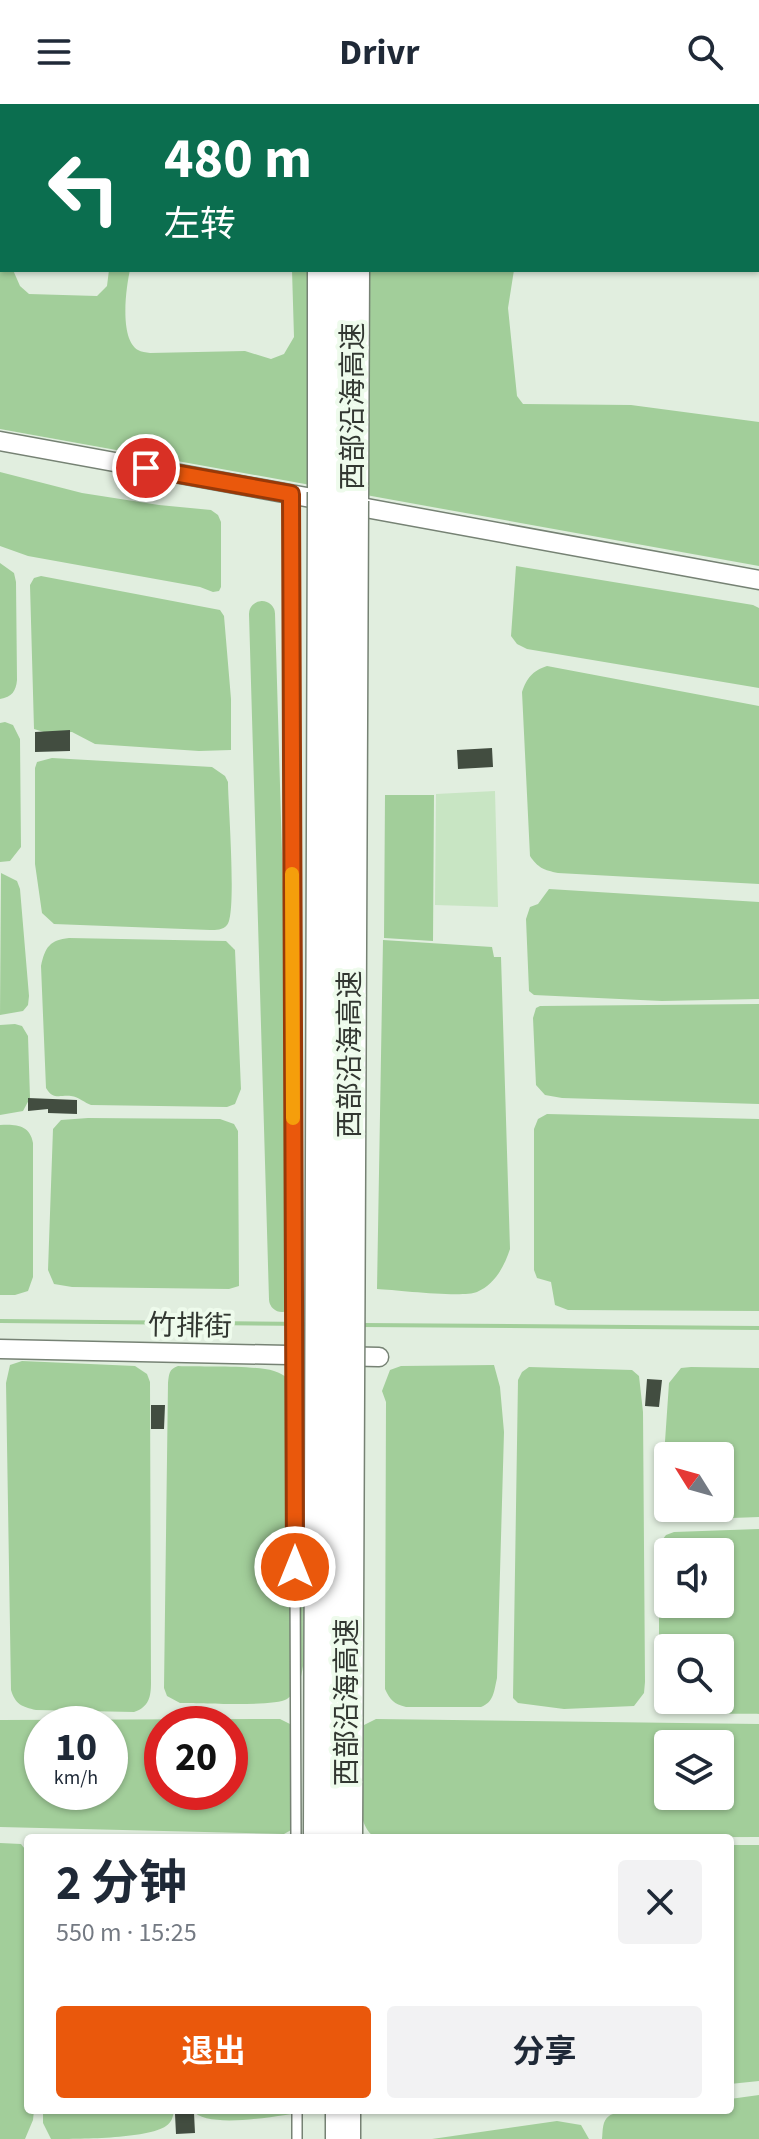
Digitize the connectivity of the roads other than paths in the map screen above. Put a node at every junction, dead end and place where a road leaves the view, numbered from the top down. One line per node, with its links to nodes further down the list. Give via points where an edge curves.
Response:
1 (325, 272): 12 (highway, 西部沿海高速, bridge)
2 (352, 272): 13 (highway, 西部沿海高速, bridge)
3 (0, 441): 4 (street)
4 (291, 494): 5 (street); 9 (lane)
5 (732, 574): 6 (street); 7 (street)
6 (759, 580)
7 (759, 597)
8 (0, 1349): 9 (street, 竹排街)
9 (294, 1356): 10 (street, 竹排街); 11 (lane)
10 (379, 1357)
11 (296, 1834)
12 (321, 1834)
13 (345, 1834)
14 (297, 2114): 17 (lane)
15 (320, 2114): 18 (highway)
16 (343, 2114): 19 (highway)
17 (297, 2139)
18 (320, 2139)
19 (343, 2139)

